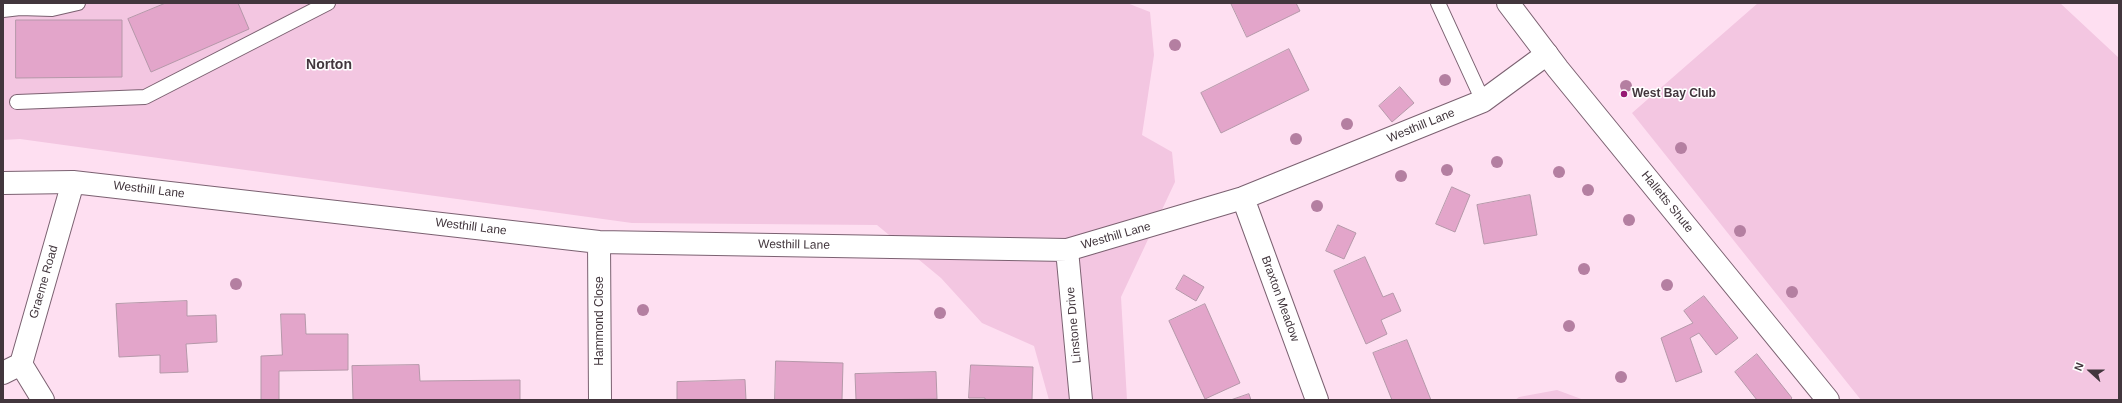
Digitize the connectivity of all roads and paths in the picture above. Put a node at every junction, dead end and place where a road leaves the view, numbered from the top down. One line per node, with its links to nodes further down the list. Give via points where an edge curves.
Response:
1 (78, 3): 5 (lane, via 52,9)
2 (328, 3): 9 (lane, via 145,98)
3 (1438, 3): 8 (lane)
4 (1508, 3): 7 (street, Halletts Shute)
5 (19, 5): 6 (lane)
6 (3, 10)
7 (1547, 54): 8 (street, Westhill Lane); 20 (street, Halletts Shute)
8 (1483, 101): 12 (street, Westhill Lane)
9 (17, 102)
10 (73, 182): 11 (street, Westhill Lane); 13 (street, Westhill Lane); 15 (street, Graeme Road)
11 (3, 183)
12 (1243, 198): 14 (street, Westhill Lane); 19 (street, Braxton Meadow)
13 (600, 242): 14 (street, Westhill Lane); 17 (street, Hammond Close)
14 (1067, 250): 18 (street, Linstone Drive)
15 (12, 368): 16 (street)
16 (43, 400)
17 (600, 400)
18 (1081, 400)
19 (1317, 400)
20 (1828, 400)

